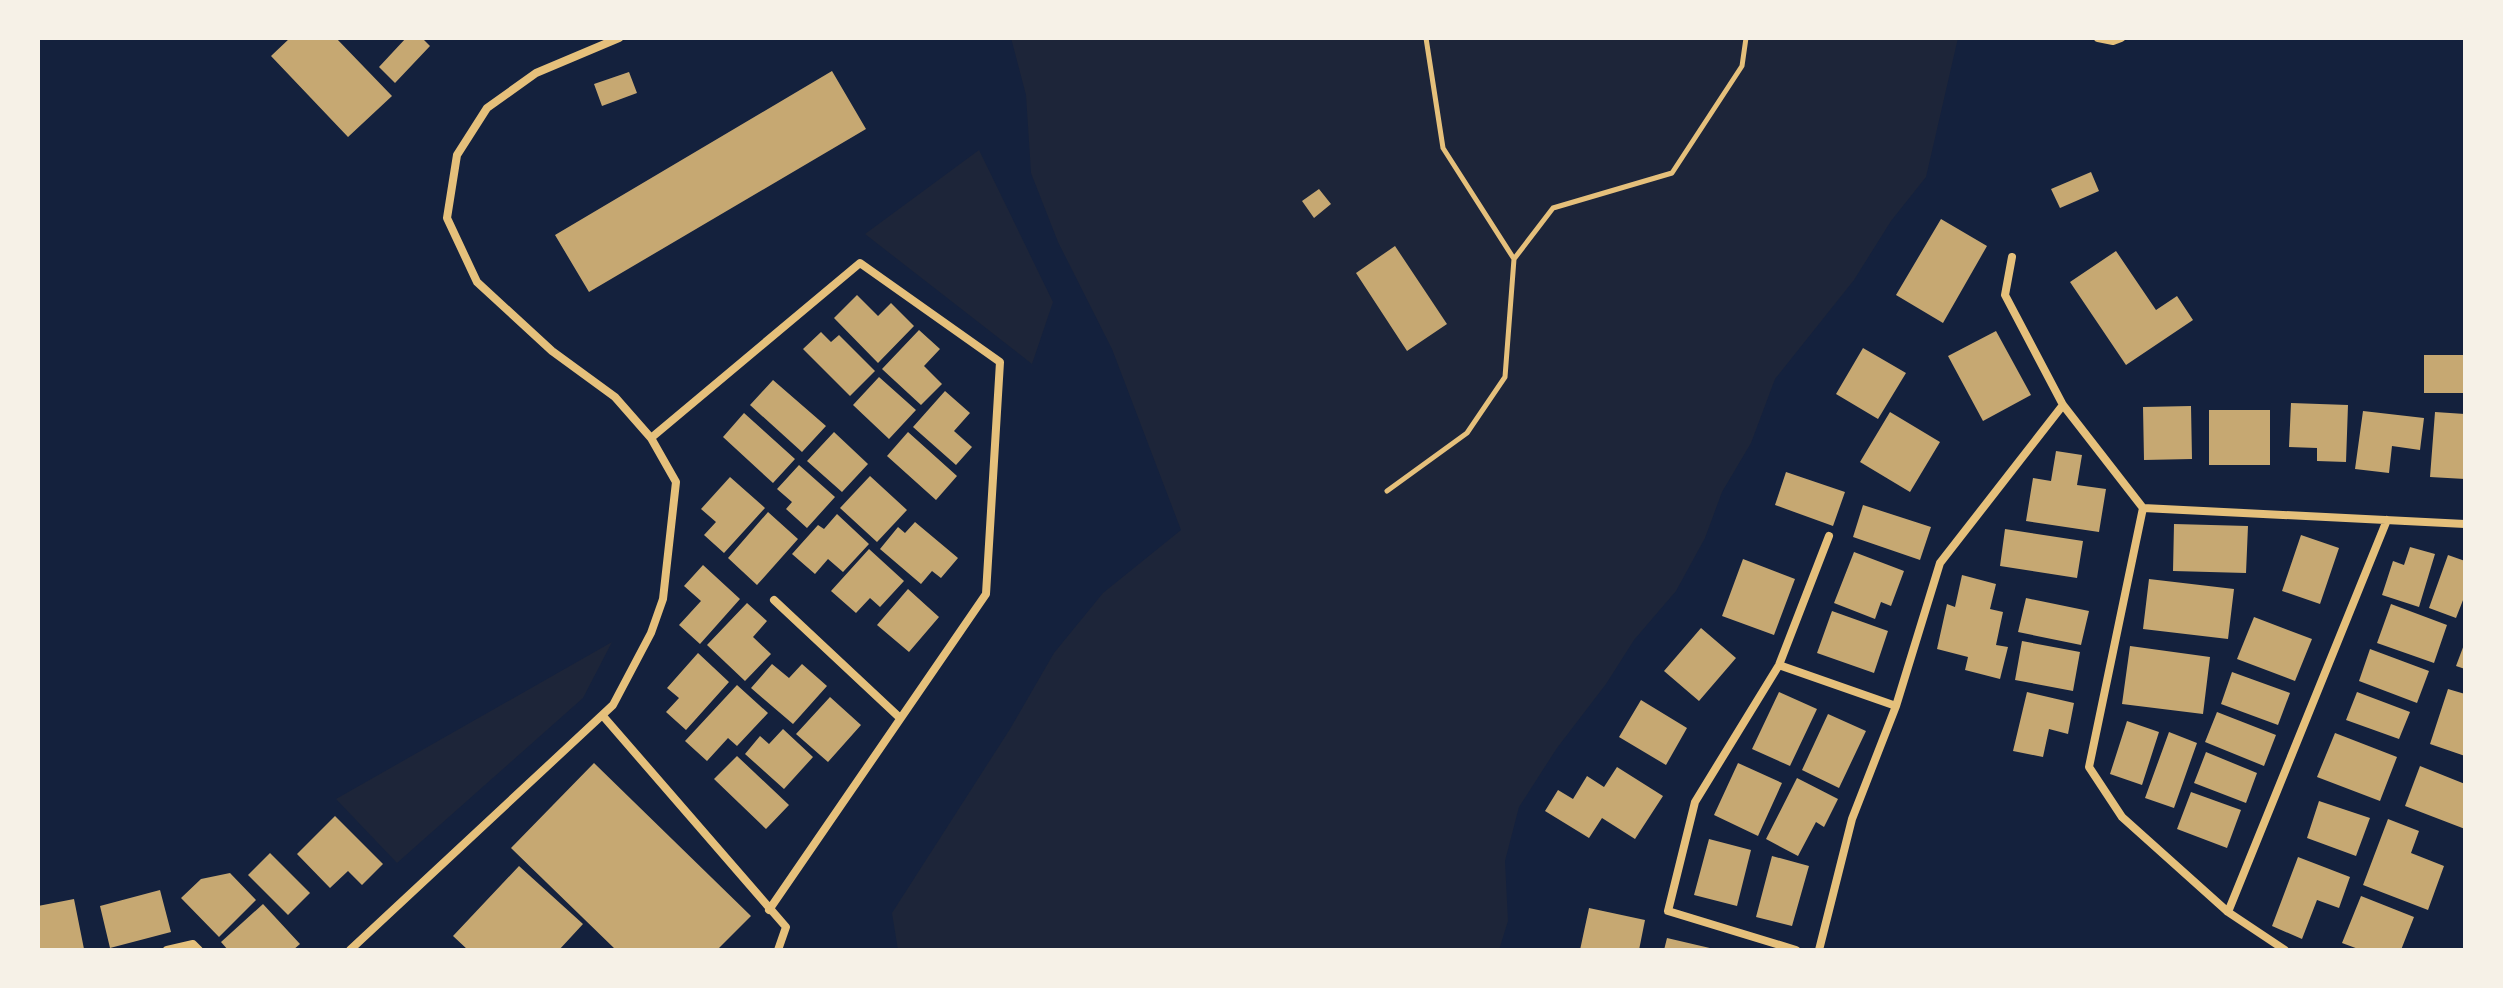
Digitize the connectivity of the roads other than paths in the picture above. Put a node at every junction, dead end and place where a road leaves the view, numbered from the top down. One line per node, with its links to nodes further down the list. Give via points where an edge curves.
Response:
1 (619, 38): 6 (street, via 536,73 487,108 457,155 447,218 477,282 552,351 615,397)
2 (2098, 38): 3 (street)
3 (2121, 38)
4 (2012, 257): 5 (street, via 2005,295)
5 (2063, 405): 7 (street); 13 (street, via 1940,563)
6 (651, 438): 14 (street, via 676,482 663,599 651,633); 15 (street, via 860,263 1000,362 986,594)
7 (2143, 508): 8 (street); 17 (street, via 2089,767 2122,817)
8 (2387, 520): 9 (street); 17 (street)
9 (2465, 524)
10 (1829, 536): 12 (street)
11 (774, 600): 15 (street)
12 (1779, 665): 13 (street); 22 (street, via 1695,802 1668,911)
13 (1896, 706): 23 (street, via 1852,819)
14 (603, 716): 16 (street); 20 (street)
15 (900, 718): 16 (street)
16 (769, 910): 21 (street, via 786,927)
17 (2228, 912): 24 (street)
18 (167, 950): 19 (street, via 193,944)
19 (199, 950)
20 (350, 950)
21 (778, 950)
22 (1796, 950)
23 (1819, 950)
24 (2285, 950)

